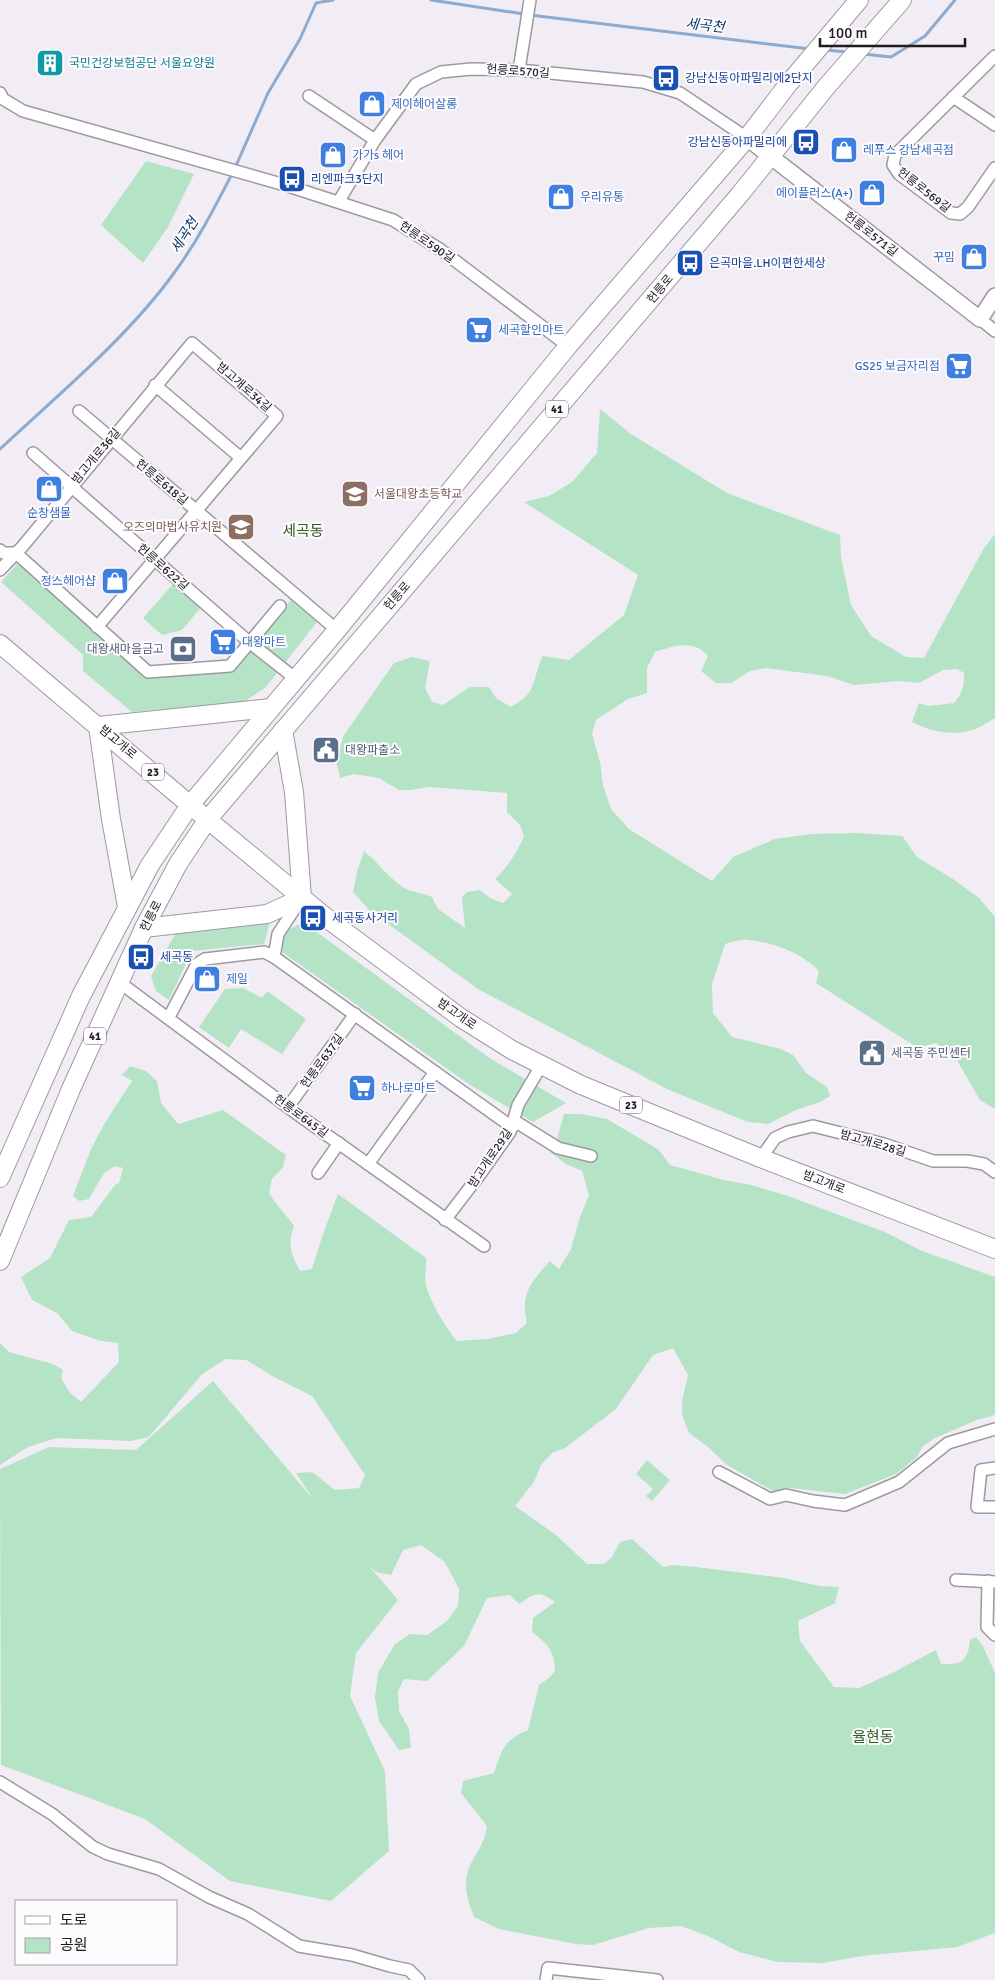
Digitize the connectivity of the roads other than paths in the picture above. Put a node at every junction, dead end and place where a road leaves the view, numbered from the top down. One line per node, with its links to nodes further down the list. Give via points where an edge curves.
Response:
1 (530, 0): 5 (street)
2 (859, 0): 10 (main road, 헌릉로 / 41)
3 (902, 0): 12 (main road, 헌릉로 / 41, via 827,86)
4 (995, 56): 8 (street, 헌릉로569길)
5 (519, 70): 10 (street, 헌릉로570길, via 643,82 680,93); 11 (street, 헌릉로570길, via 471,68 441,72 416,84)
6 (0, 93): 14 (street, 헌릉로590길, via 23,111)
7 (309, 96): 11 (street)
8 (953, 97): 9 (street); 13 (street, 헌릉로569길, via 895,155 892,165 899,174 952,213 960,214 968,208)
9 (995, 125)
10 (747, 138): 12 (street, 헌릉로571길); 19 (main road, 헌릉로 / 41)
11 (375, 140): 14 (street, 헌릉로570길)
12 (772, 157): 16 (street, 헌릉로571길); 39 (main road, 헌릉로 / 41)
13 (995, 168)
14 (339, 201): 19 (street, 헌릉로590길, via 393,220 441,250)
15 (995, 296): 16 (street)
16 (980, 319): 17 (street, 헌릉로571길)
17 (995, 332)
18 (192, 343): 20 (street, 밤고개로36길); 24 (street, 밤고개로34길, via 277,416)
19 (568, 346): 33 (main road, 헌릉로 / 41)
20 (155, 385): 22 (street, 밤고개로36길); 24 (street)
21 (79, 412): 22 (street, 헌릉로618길)
22 (111, 439): 25 (street, 밤고개로36길); 26 (street, 헌릉로618길)
23 (32, 453): 25 (street, 헌릉로622길)
24 (241, 458): 26 (street, 밤고개로34길)
25 (72, 486): 28 (street, 밤고개로36길); 29 (street, 헌릉로622길)
26 (195, 511): 29 (street, 밤고개로34길); 33 (street, 헌릉로618길)
27 (0, 550): 28 (street, via 3,553)
28 (16, 552): 30 (street, 밤고개로36길); 32 (street)
29 (154, 559): 32 (street, 밤고개로34길); 34 (street, 헌릉로622길)
30 (0, 570)
31 (280, 606): 34 (street)
32 (97, 627): 34 (street, via 148,672 230,666)
33 (336, 630): 36 (main road, 헌릉로 / 41)
34 (249, 642): 36 (street, 헌릉로622길)
35 (0, 644): 38 (main road, 밤고개로 / 23)
36 (296, 679): 37 (main road, 헌릉로 / 41)
37 (271, 708): 38 (main road); 40 (main road, 헌릉로 / 41)
38 (98, 726): 40 (main road, 밤고개로 / 23); 43 (main road)
39 (283, 730): 41 (main road, 헌릉로 / 41); 42 (main road, via 294,792)
40 (190, 805): 41 (main road, 밤고개로 / 23); 43 (main road, 헌릉로 / 41, via 150,865)
41 (208, 819): 42 (main road, 밤고개로 / 23); 44 (main road, 헌릉로 / 41, via 178,864)
42 (302, 898): 44 (main road, via 267,914); 45 (street, via 278,934); 49 (main road, 밤고개로 / 23, via 461,1018)
43 (127, 907): 59 (main road, 헌릉로 / 41, via 68,1020)
44 (144, 928): 46 (main road, 헌릉로 / 41)
45 (274, 957): 47 (street); 48 (street, via 264,952 205,959 197,964)
46 (120, 982): 48 (street, 헌릉로645길); 63 (main road, 헌릉로 / 41, via 71,1089)
47 (355, 1014): 50 (street); 51 (street, 헌릉로637길)
48 (169, 1017): 51 (street, 헌릉로645길)
49 (541, 1066): 52 (street, 밤고개로29길, via 518,1105); 55 (main road, 밤고개로 / 23)
50 (435, 1072): 52 (street); 56 (street)
51 (288, 1107): 53 (street, 헌릉로645길)
52 (512, 1127): 54 (street, via 518,1123 558,1148); 60 (street, 밤고개로29길)
53 (339, 1143): 56 (street, 헌릉로645길); 58 (street)
54 (591, 1156)
55 (761, 1158): 57 (street, 밤고개로28길, via 775,1138 813,1126 884,1144 933,1161 984,1164); 62 (main road, 밤고개로 / 23)
56 (368, 1164): 60 (street, 헌릉로645길)
57 (995, 1172)
58 (318, 1173)
59 (0, 1178)
60 (445, 1220): 61 (street, 헌릉로645길)
61 (484, 1246)
62 (995, 1249)
63 (0, 1262)
64 (995, 1429): 66 (street, via 948,1443 899,1482 845,1505 786,1495 770,1499)
65 (995, 1468): 67 (street, via 981,1470 977,1507)
66 (719, 1472)
67 (995, 1507)
68 (956, 1580): 69 (street)
69 (992, 1582): 70 (street, via 987,1627)
70 (995, 1635)
71 (0, 1782): 72 (street, via 52,1814 93,1847 159,1869 248,1914 299,1946 352,1955 409,1970)
72 (419, 1980)
73 (546, 1980): 74 (street, via 548,1968)
74 (657, 1980)

